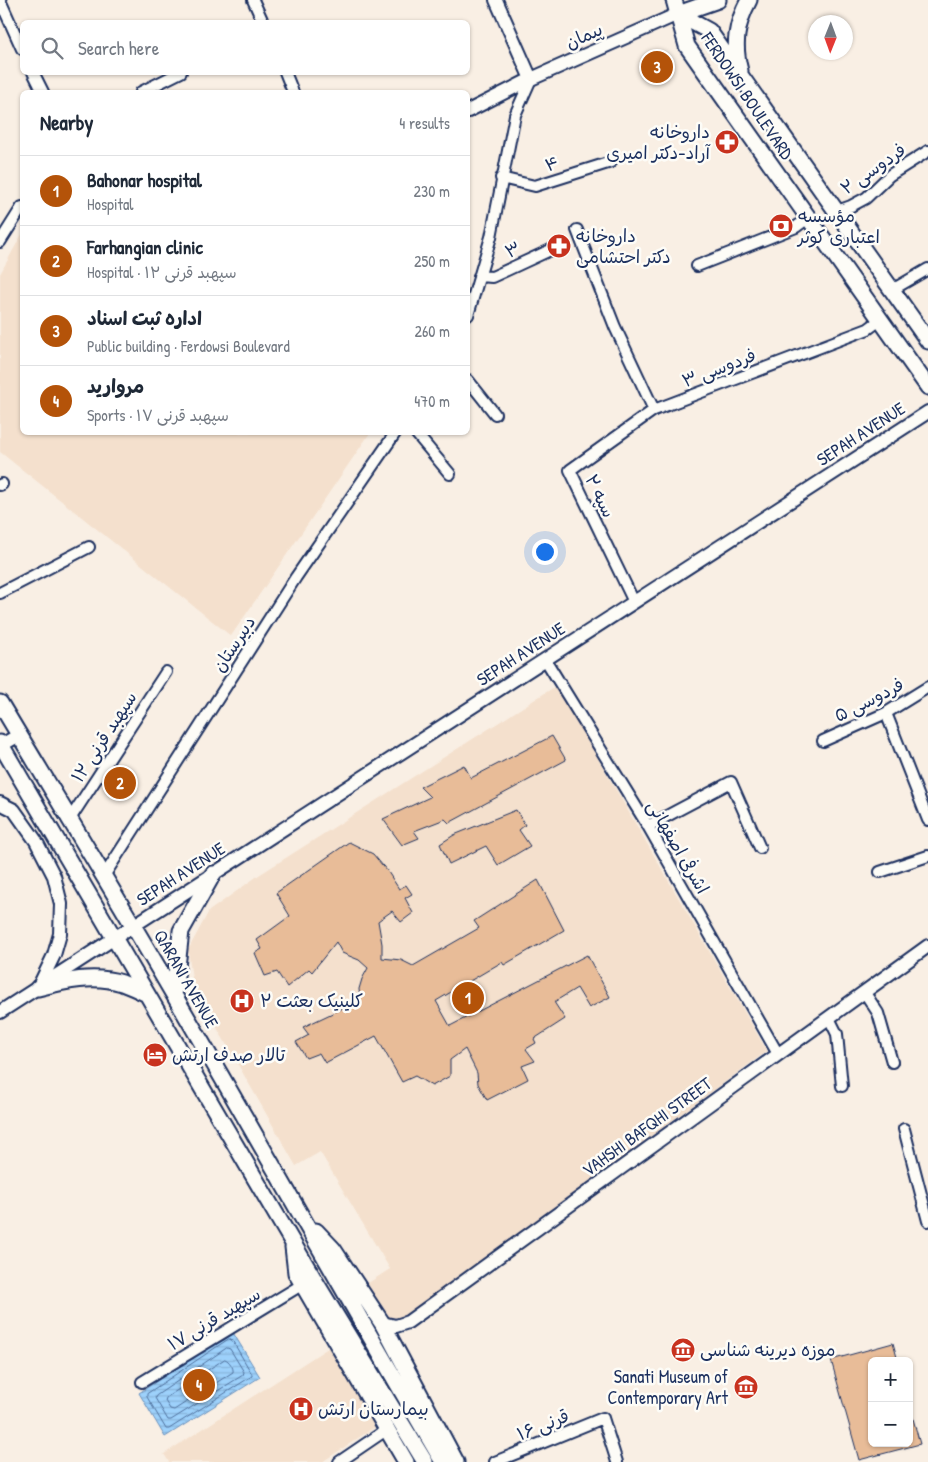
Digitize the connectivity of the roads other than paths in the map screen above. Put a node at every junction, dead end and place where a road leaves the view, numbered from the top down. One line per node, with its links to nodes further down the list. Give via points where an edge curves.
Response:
1 (0, 0): 9 (street)
2 (253, 0): 8 (street)
3 (496, 0): 13 (street)
4 (688, 0): 7 (main road)
5 (718, 0): 7 (main road)
6 (749, 0): 14 (main road, via 736,38)
7 (676, 7): 13 (street, پیمان); 14 (main road, FERDOWSI BOULEVARD, via 709,31); 24 (main road, FERDOWSI BOULEVARD, via 686,46)
8 (262, 20)
9 (20, 45)
10 (35, 75): 15 (street)
11 (175, 75): 16 (street)
12 (288, 75): 17 (street)
13 (531, 78): 18 (street, پیمان); 21 (street, via 515,115)
14 (742, 78): 23 (main road, FERDOWSI BOULEVARD)
15 (42, 90)
16 (145, 90)
17 (292, 90)
18 (470, 110)
19 (928, 151): 23 (street, فردوسی ۲, via 890,175 866,198)
20 (611, 162): 21 (street, ۴, via 535,186)
21 (502, 178): 30 (street, via 491,237)
22 (20, 210): 26 (street)
23 (836, 211): 31 (main road, FERDOWSI BOULEVARD)
24 (808, 218): 28 (street, via 796,227); 33 (main road, FERDOWSI BOULEVARD)
25 (577, 230): 37 (street, via 615,327)
26 (0, 242)
27 (559, 246): 30 (street, ۳, via 492,277)
28 (697, 266)
29 (928, 269): 31 (street)
30 (479, 276): 32 (street)
31 (892, 290): 34 (main road, FERDOWSI BOULEVARD)
32 (470, 308)
33 (880, 320): 36 (main road, FERDOWSI BOULEVARD); 37 (street, فردوسی ۳, via 868,329)
34 (928, 340)
35 (470, 383): 39 (street)
36 (928, 388)
37 (654, 410): 45 (street, سپه ۲, via 570,470)
38 (928, 412): 45 (street, SEPAH AVENUE)
39 (495, 414)
40 (392, 435): 62 (street, دبیرستان, via 296,577)
41 (418, 435): 42 (street)
42 (450, 474)
43 (89, 547): 44 (street)
44 (0, 593)
45 (634, 602): 46 (street, SEPAH AVENUE)
46 (546, 659): 57 (street, اشرفی اصفهانی); 61 (street, SEPAH AVENUE)
47 (166, 672): 55 (street, سپهبد قرنی ۱۲)
48 (928, 687): 50 (street, فردوسی ۵)
49 (0, 703): 51 (main road, QARANI AVENUE)
50 (886, 713): 52 (street, فردوسی ۵); 56 (street)
51 (19, 735): 53 (street); 55 (main road, QARANI AVENUE)
52 (823, 741)
53 (0, 745): 64 (main road)
54 (0, 803): 66 (street, via 14,810 36,842 54,876 61,904 60,934)
55 (70, 819): 62 (main road, QARANI AVENUE)
56 (928, 820)
57 (648, 826): 58 (street, via 730,782); 72 (street, اشرفی اصفهانی)
58 (760, 848)
59 (928, 856): 60 (street)
60 (880, 872)
61 (213, 874): 63 (street, SEPAH AVENUE); 69 (main road, via 181,931)
62 (104, 876): 63 (main road, QARANI AVENUE)
63 (133, 926): 64 (street, SEPAH AVENUE); 69 (main road, QARANI AVENUE)
64 (114, 938): 66 (street, SEPAH AVENUE); 68 (main road)
65 (928, 946): 67 (street, VAHSHI BAFQHI STREET)
66 (38, 988): 68 (main road, via 70,980 98,979 121,983); 70 (street, SEPAH AVENUE)
67 (865, 993): 71 (street, VAHSHI BAFQHI STREET); 73 (street, via 878,1013)
68 (147, 994): 78 (main road)
69 (174, 994): 76 (main road, QARANI AVENUE)
70 (0, 1012)
71 (829, 1018): 72 (street, VAHSHI BAFQHI STREET); 74 (street, via 836,1034)
72 (778, 1054): 80 (street, VAHSHI BAFQHI STREET, via 408,1322 396,1326)
73 (892, 1062)
74 (842, 1086)
75 (904, 1129): 77 (street)
76 (300, 1213): 80 (main road, via 333,1249); 86 (main road, QARANI AVENUE)
77 (928, 1221)
78 (292, 1241): 79 (main road, via 296,1273); 85 (main road)
79 (303, 1284): 81 (street, سپهبد قرنی ۱۷); 82 (main road)
80 (382, 1323): 87 (main road)
81 (142, 1382)
82 (386, 1430): 83 (street); 84 (main road)
83 (339, 1462)
84 (406, 1462)
85 (424, 1462)
86 (443, 1462)
87 (456, 1462)
88 (495, 1462): 89 (street, قرنی ۱۶, via 603,1418)
89 (617, 1462)

